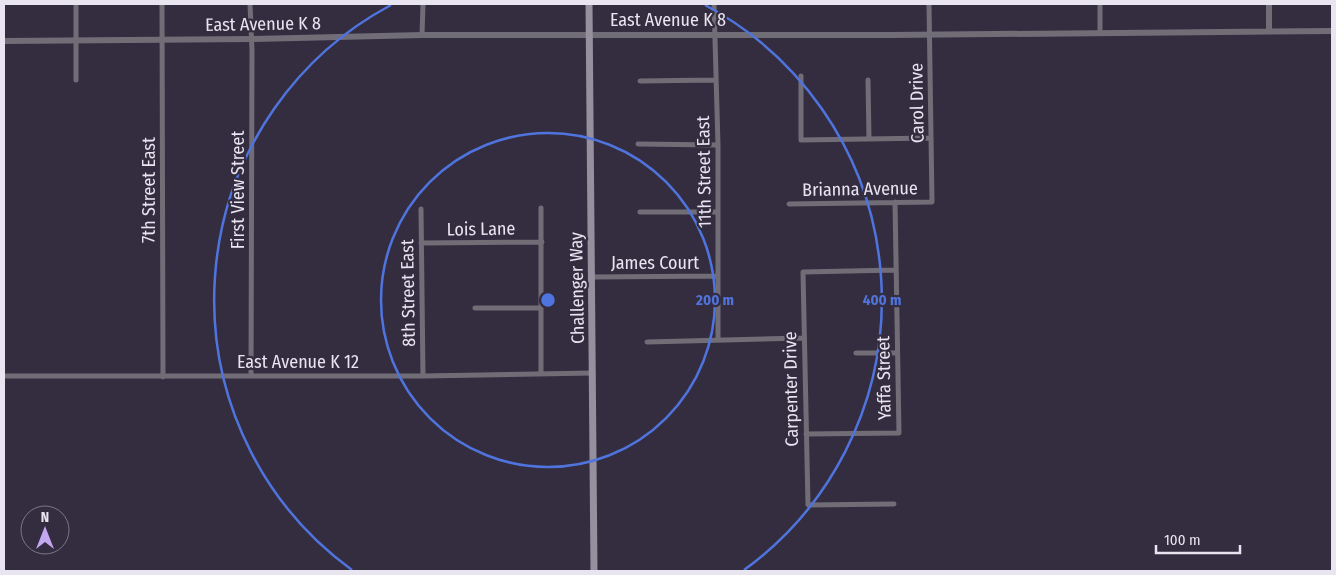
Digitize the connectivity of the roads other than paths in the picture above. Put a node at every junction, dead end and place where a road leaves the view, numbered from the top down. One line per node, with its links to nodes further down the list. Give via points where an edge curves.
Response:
1 (76, 4): 18 (street)
2 (162, 4): 19 (street, 7th Street East)
3 (250, 4): 17 (street, First View Street)
4 (423, 4): 14 (street)
5 (589, 4): 13 (main road, Challenger Way)
6 (714, 4): 16 (street, 11th Street East)
7 (929, 4): 15 (street, Carol Drive)
8 (1100, 4): 12 (street)
9 (1269, 4): 10 (street)
10 (1269, 31): 11 (street, East Avenue K 8); 12 (street, East Avenue K 8)
11 (1332, 31)
12 (1100, 33): 15 (street, East Avenue K 8)
13 (590, 34): 14 (street, East Avenue K 8); 16 (street, East Avenue K 8); 41 (main road, Challenger Way)
14 (422, 35): 17 (street, East Avenue K 8)
15 (929, 35): 16 (street, East Avenue K 8); 26 (street, Carol Drive)
16 (715, 36): 23 (street, 11th Street East)
17 (252, 39): 19 (street, East Avenue K 8); 52 (street, First View Street)
18 (76, 40): 19 (street, East Avenue K 8); 20 (street, East Avenue K 8); 22 (street)
19 (162, 40): 54 (street, 7th Street East)
20 (4, 41)
21 (801, 76): 27 (street, via 801,140)
22 (76, 80)
23 (716, 80): 25 (street); 29 (street, 11th Street East)
24 (868, 80): 27 (street)
25 (640, 81)
26 (931, 138): 27 (street); 31 (street, Carol Drive)
27 (869, 139)
28 (638, 144): 29 (street)
29 (718, 145): 36 (street, 11th Street East)
30 (895, 202): 31 (street, Brianna Avenue); 32 (street, Brianna Avenue); 39 (street, Yaffa Street)
31 (932, 202)
32 (789, 204)
33 (540, 208): 37 (street)
34 (421, 209): 38 (street, 8th Street East)
35 (640, 212): 36 (street)
36 (718, 212): 40 (street, 11th Street East)
37 (542, 242): 38 (street, Lois Lane); 43 (street)
38 (421, 243): 53 (street, 8th Street East)
39 (896, 270): 44 (street, Carpenter Drive, via 803,272); 48 (street, Yaffa Street)
40 (718, 276): 41 (street, James Court); 45 (street, 11th Street East)
41 (592, 277): 49 (main road, Challenger Way)
42 (474, 308): 43 (street)
43 (541, 308): 50 (street)
44 (804, 338): 45 (street); 55 (street, Carpenter Drive)
45 (718, 340): 46 (street)
46 (647, 342)
47 (856, 353): 48 (street)
48 (897, 353): 55 (street, Yaffa Street, via 899,432)
49 (593, 373): 50 (street, East Avenue K 12); 57 (main road, Challenger Way)
50 (542, 374): 53 (street, East Avenue K 12)
51 (4, 376): 54 (street, East Avenue K 12)
52 (251, 376): 53 (street, East Avenue K 12); 54 (street, East Avenue K 12)
53 (423, 376)
54 (163, 377)
55 (806, 434): 56 (street, Carpenter Drive, via 808,504)
56 (894, 504)
57 (594, 571)

